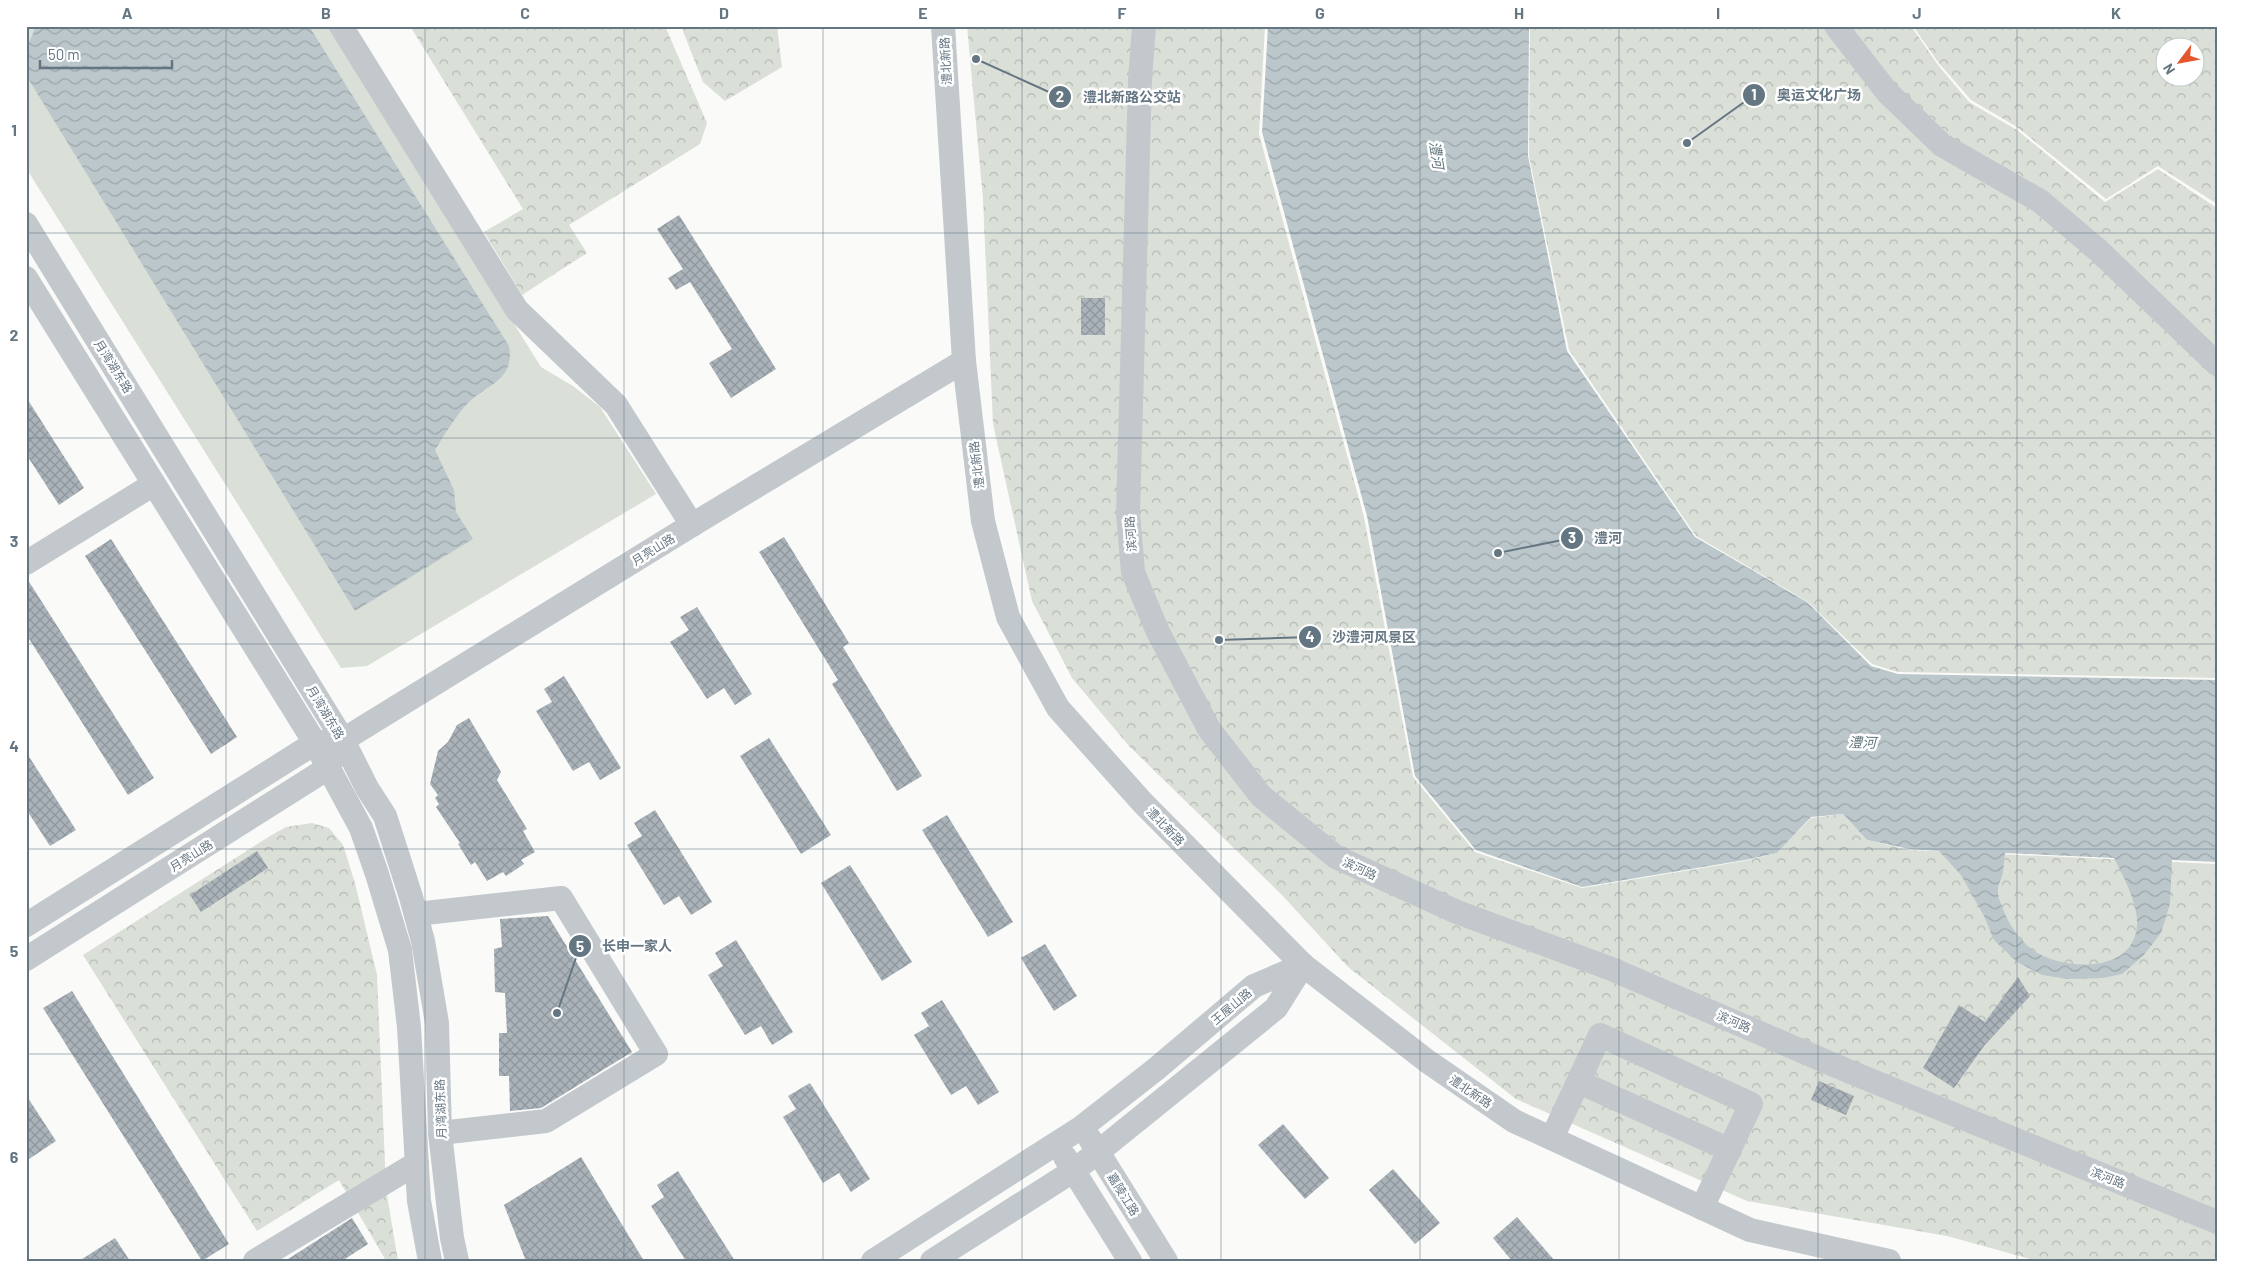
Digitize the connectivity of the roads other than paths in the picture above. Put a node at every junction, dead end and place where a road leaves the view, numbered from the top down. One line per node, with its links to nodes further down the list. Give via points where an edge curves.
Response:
1 (341, 26): 10 (street, via 517,310 616,405)
2 (943, 26): 7 (street, 澧北新路)
3 (1144, 26): 29 (street, 滨河路, via 1128,513 1133,572 1157,630 1209,729 1261,796 1336,857 1457,912 1609,968 1848,1072)
4 (1836, 26): 8 (street, via 1887,92 1942,145 2040,201 2099,251)
5 (26, 224): 12 (street, 月湾湖东路)
6 (26, 278): 9 (street, 月湾湖东路)
7 (964, 361): 10 (street, 月亮山路); 18 (street, 澧北新路, via 983,521 1008,617 1058,708 1142,802)
8 (2217, 364)
9 (154, 484): 11 (street); 13 (street, 月湾湖东路)
10 (692, 525): 12 (street, 月亮山路)
11 (26, 563)
12 (343, 740): 13 (street, 月亮山路); 14 (street, 月亮山路); 15 (street, 月湾湖东路, via 385,816)
13 (315, 743): 14 (street, 月湾湖东路); 16 (street, 月亮山路)
14 (328, 768): 17 (street, 月亮山路); 26 (street, 月湾湖东路, via 360,828 400,950)
15 (416, 914): 21 (street, 月湾湖东路, via 437,1023); 21 (street, via 561,898 656,1054 546,1121)
16 (26, 925)
17 (26, 959)
18 (1303, 965): 20 (street, 王屋山路, via 1254,986); 22 (street, 澧北新路, via 1427,1062 1514,1121); 25 (street, via 1276,1008)
19 (1579, 1082): 22 (street); 24 (street); 24 (street, via 1600,1035 1751,1104)
20 (1082, 1127): 23 (street, 王屋山路); 25 (street, 嘉陵江路)
21 (440, 1133): 32 (street, 月湾湖东路)
22 (1552, 1138): 28 (street, 澧北新路)
23 (1056, 1143): 27 (street); 33 (street, 王屋山路)
24 (1730, 1150): 28 (street)
25 (1098, 1152): 27 (street); 36 (street, 嘉陵江路)
26 (417, 1163): 30 (street); 31 (street, 月湾湖东路, via 419,1201)
27 (1074, 1171): 34 (street); 35 (street)
28 (1702, 1208): 37 (street, 澧北新路, via 1750,1230)
29 (2217, 1222)
30 (255, 1261)
31 (430, 1261)
32 (457, 1261)
33 (873, 1261)
34 (932, 1261)
35 (1130, 1261)
36 (1166, 1261)
37 (1889, 1261)

